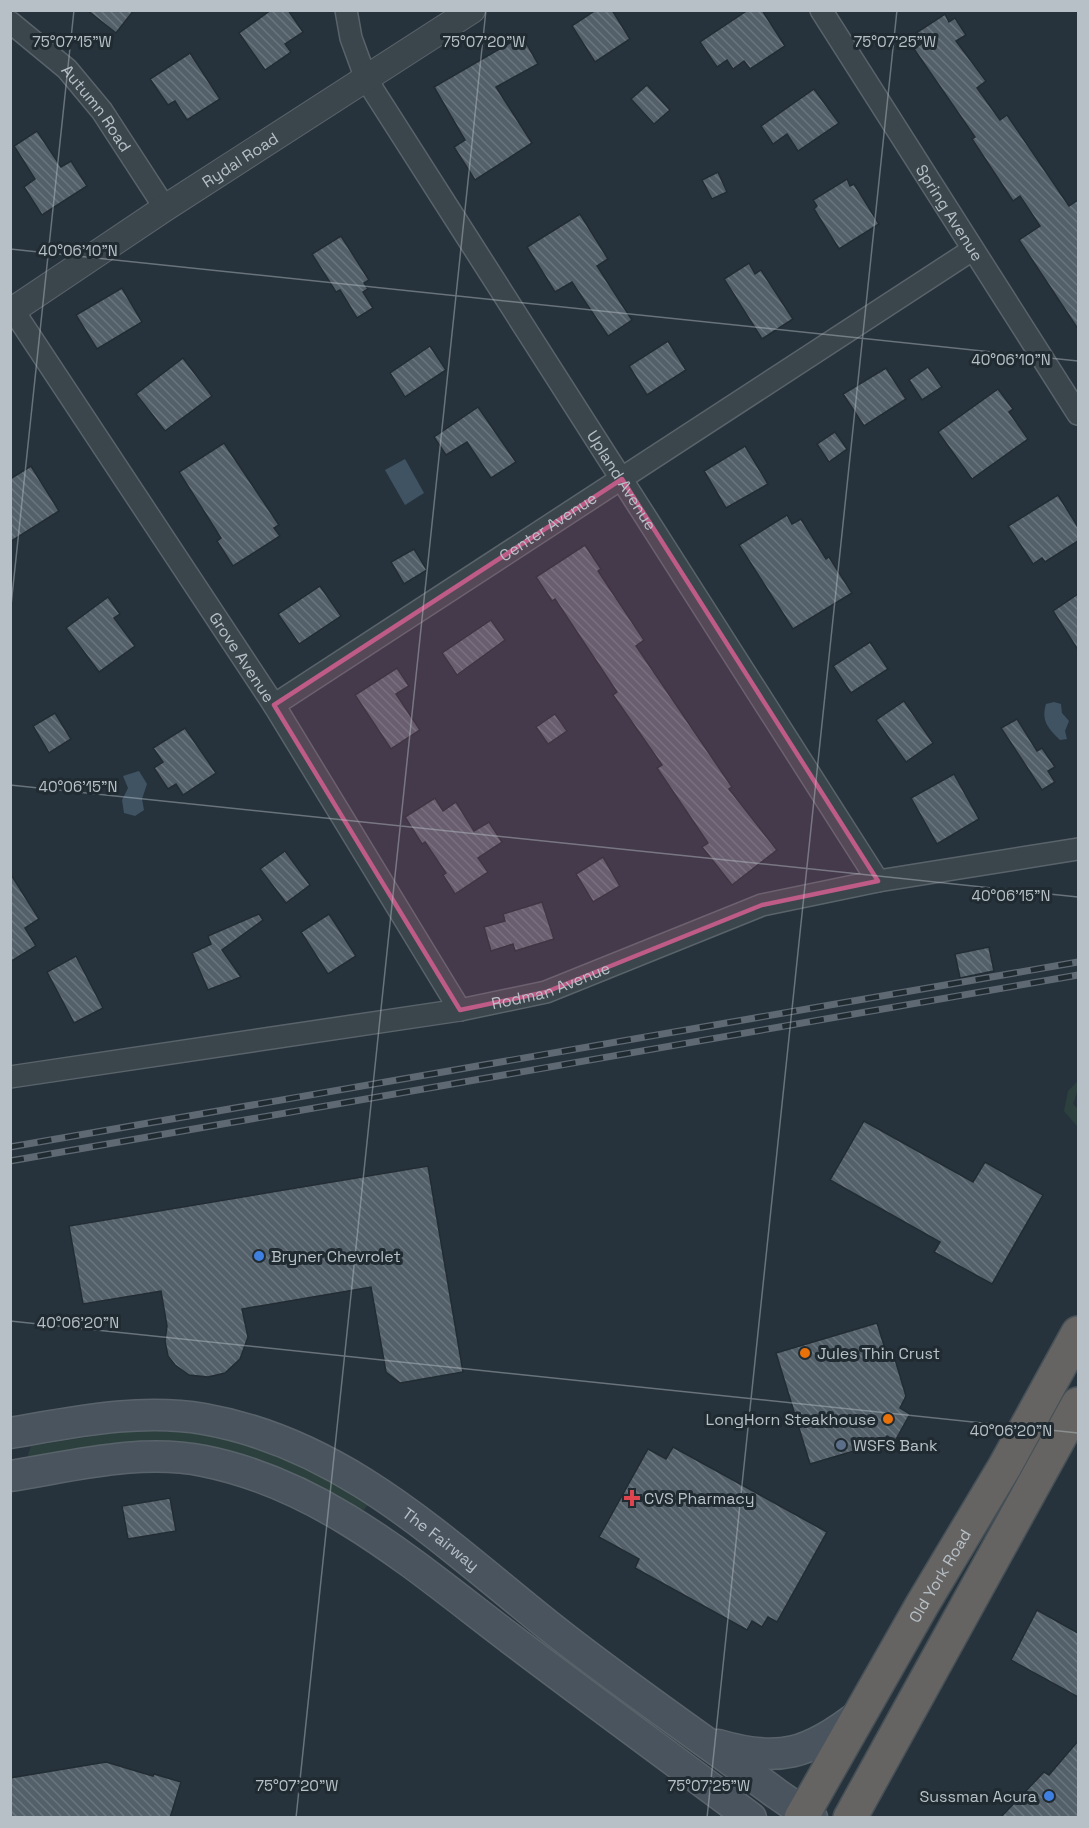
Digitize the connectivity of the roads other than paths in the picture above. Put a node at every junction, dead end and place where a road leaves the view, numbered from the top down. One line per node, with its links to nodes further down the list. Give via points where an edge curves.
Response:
1 (346, 10): 5 (street, Upland Avenue)
2 (472, 10): 5 (street, Rydal Road)
3 (821, 10): 7 (street, Spring Avenue)
4 (10, 22): 6 (street, Autumn Road, via 67,69 102,111)
5 (366, 79): 6 (street, Rydal Road); 10 (street, Upland Avenue)
6 (165, 208): 8 (street, Rydal Road)
7 (972, 250): 9 (street, Spring Avenue); 10 (street, Center Avenue)
8 (12, 311): 11 (street, Grove Avenue)
9 (1078, 414)
10 (622, 479): 11 (street, Center Avenue); 13 (street, Upland Avenue)
11 (274, 705): 14 (street, Grove Avenue)
12 (1078, 849): 13 (street, Rodman Avenue)
13 (878, 881): 14 (street, Rodman Avenue, via 762,905 546,992)
14 (460, 1010): 15 (street, Rodman Avenue)
15 (10, 1077)
16 (1078, 1333): 20 (highway, Old York Road)
17 (1078, 1404): 24 (highway)
18 (10, 1432): 21 (main road, The Fairway, via 125,1415 165,1414 241,1427 304,1450 332,1463 421,1523 554,1629)
19 (10, 1476): 23 (main road, via 134,1457 174,1457 212,1462 276,1482 339,1514 431,1576)
20 (859, 1715): 21 (main road, via 807,1748 772,1754 735,1750); 22 (highway, Old York Road)
21 (692, 1731): 22 (main road, The Fairway)
22 (806, 1816)
23 (751, 1818)
24 (850, 1818)

